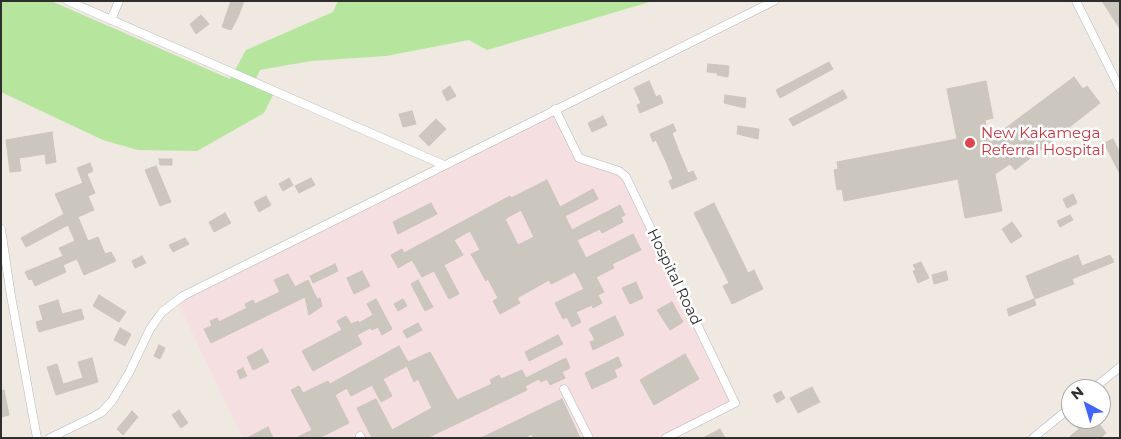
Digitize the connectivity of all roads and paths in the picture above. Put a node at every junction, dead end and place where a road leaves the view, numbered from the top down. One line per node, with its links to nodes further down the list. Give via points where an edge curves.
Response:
1 (68, 1): 5 (street)
2 (119, 1): 5 (street)
3 (774, 1): 7 (street)
4 (1076, 1): 6 (street)
5 (111, 20): 8 (street)
6 (1120, 89)
7 (555, 109): 8 (street); 17 (street, Hospital Road, via 579,158 619,171 626,177 735,403)
8 (444, 165): 15 (street, via 196,289 169,306 150,329 112,401 89,420)
9 (1, 230): 14 (street)
10 (1120, 367): 11 (street)
11 (1105, 379)
12 (564, 389): 16 (street)
13 (1061, 415): 18 (street)
14 (37, 438)
15 (50, 438)
16 (589, 438)
17 (667, 438)
18 (1033, 438)

